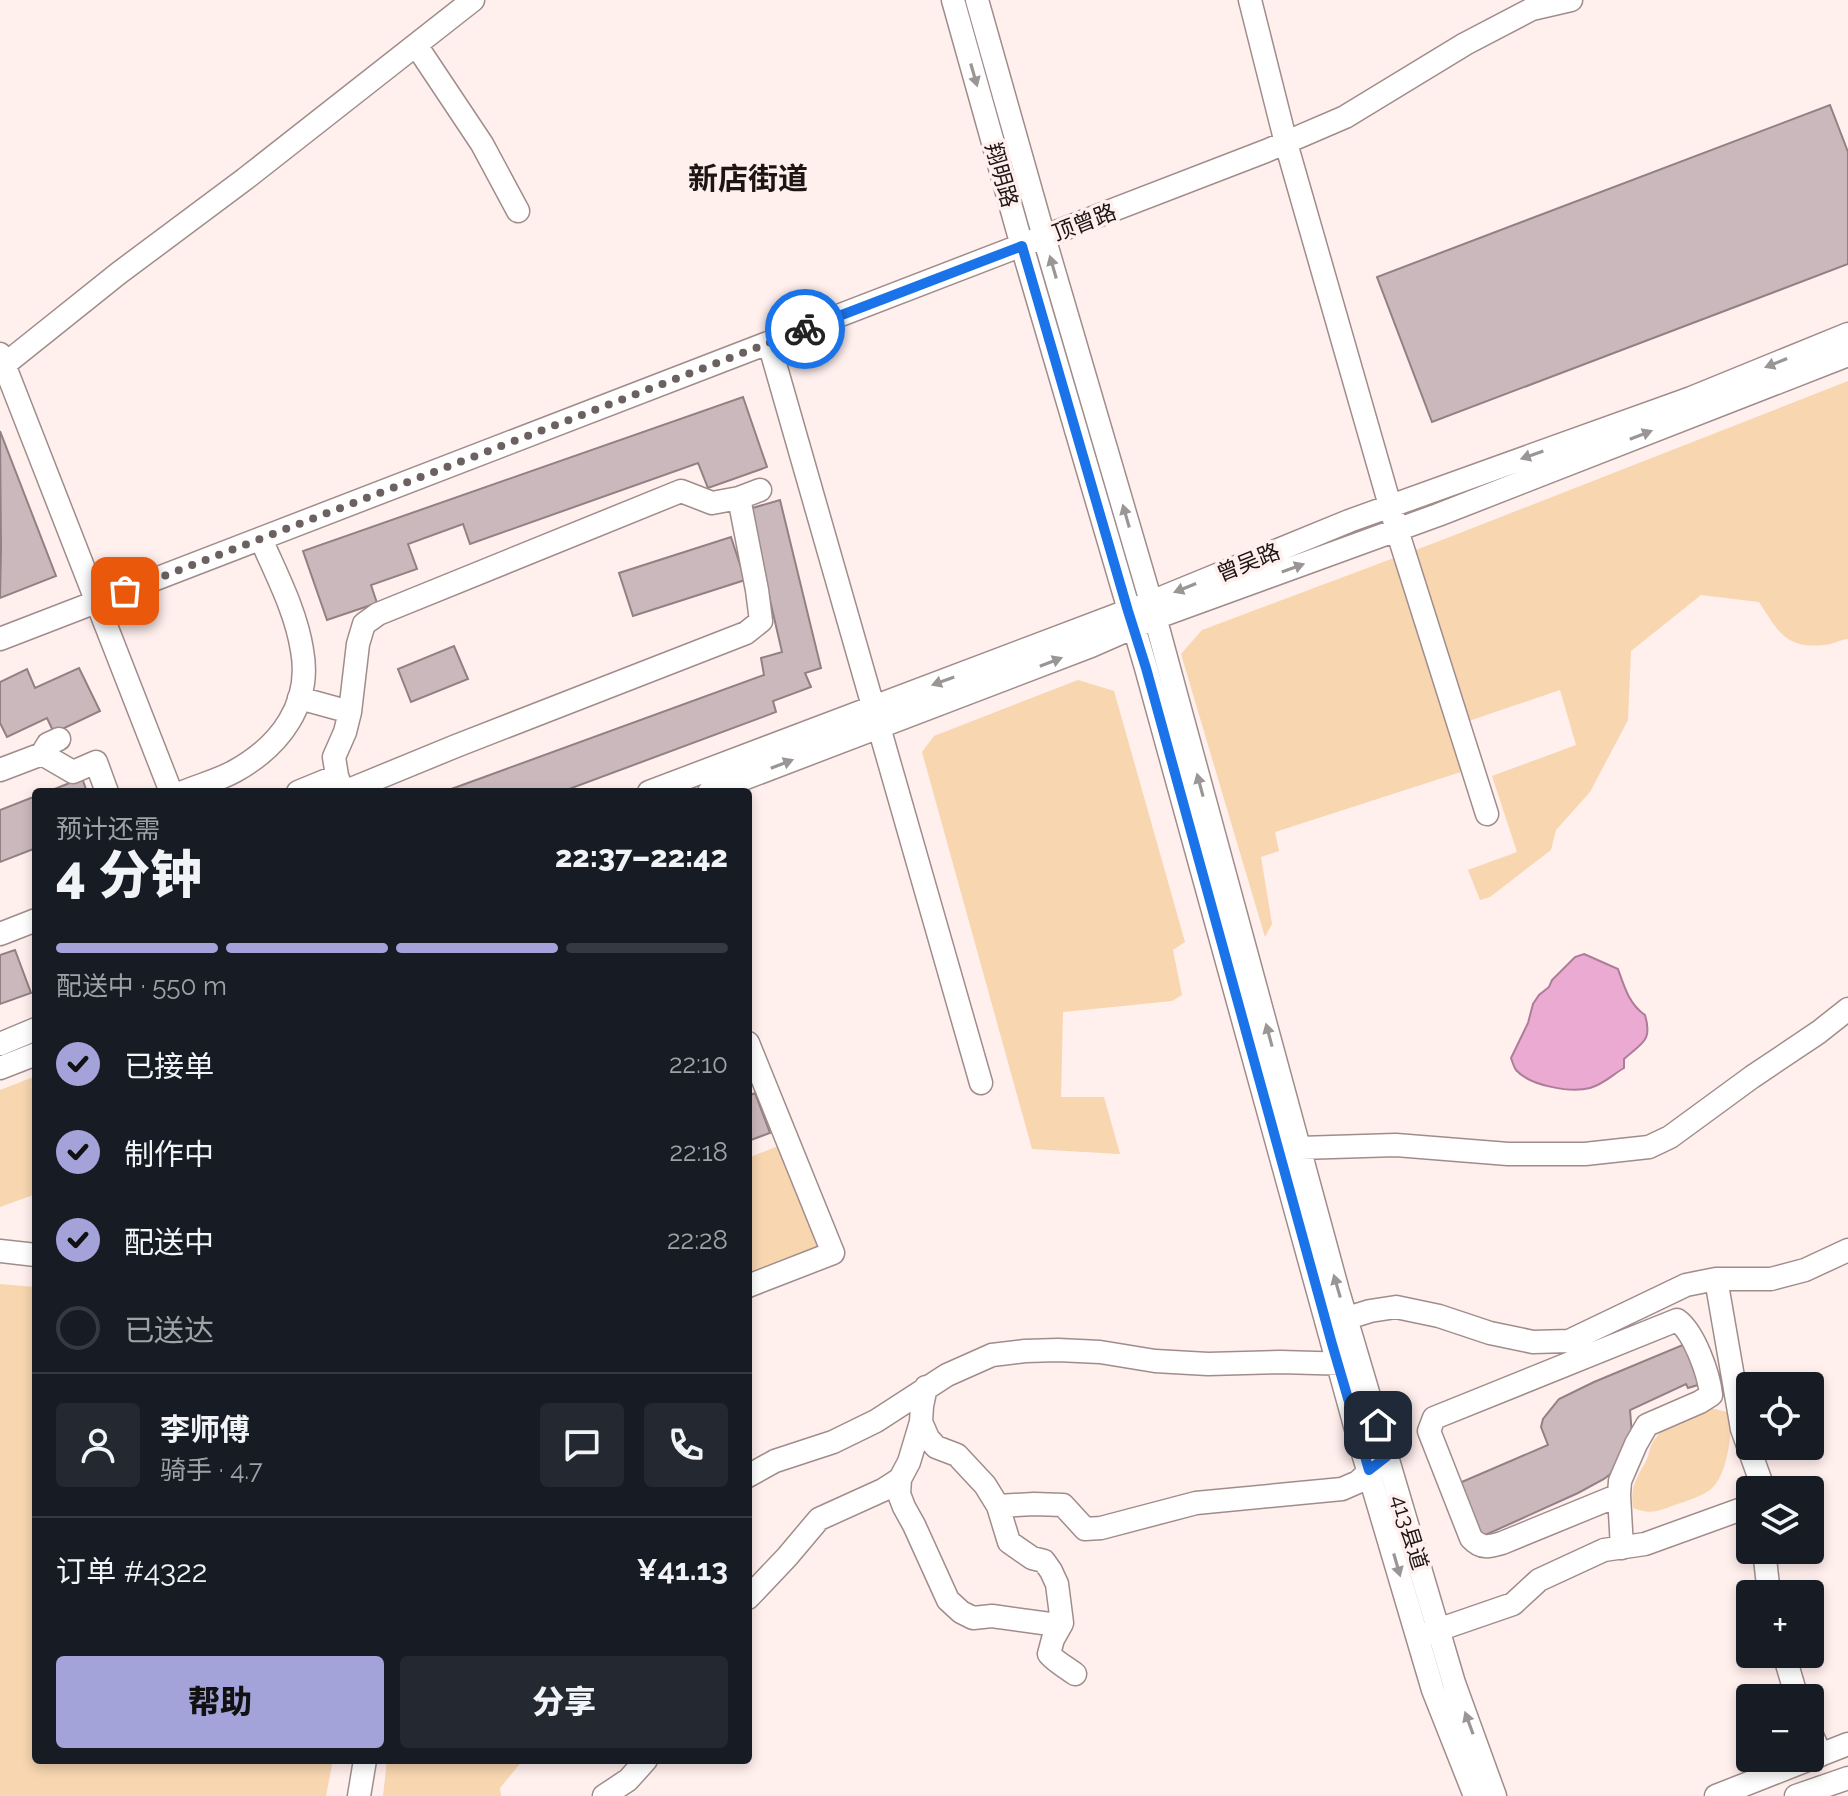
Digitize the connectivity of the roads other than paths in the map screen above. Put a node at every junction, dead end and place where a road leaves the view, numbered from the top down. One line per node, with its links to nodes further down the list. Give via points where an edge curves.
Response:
1 (473, 0): 6 (street)
2 (953, 0): 10 (street, 翔明路, one-way to 10)
3 (977, 0): 9 (street, 翔明路)
4 (1250, 0): 7 (street)
5 (1571, 0): 7 (street, 顶曾路, via 1532,9 1345,117)
6 (416, 45): 8 (street, via 482,144); 14 (street)
7 (1286, 143): 9 (street, 顶曾路); 17 (street)
8 (518, 211)
9 (1044, 237): 10 (street, 顶曾路); 21 (street, 翔明路, one-way to 9)
10 (1022, 246): 12 (street, 顶曾路); 22 (street, 翔明路)
11 (1848, 334): 17 (street, 曾吴路, one-way to 17, via 1691,398)
12 (769, 343): 19 (street, 顶曾路); 26 (street)
13 (1848, 355): 18 (street, 曾吴路, one-way to 13)
14 (2, 360): 20 (street)
15 (760, 490): 16 (street)
16 (739, 498): 25 (street, via 712,503 681,491 378,614 364,624 358,644); 30 (street, via 761,621 746,633)
17 (1390, 506): 18 (street); 21 (street, 曾吴路, one-way to 21)
18 (1397, 530): 21 (street, 曾吴路, one-way to 18); 36 (street)
19 (261, 539): 20 (street, 顶曾路); 24 (street, via 303,651)
20 (97, 602): 23 (street, 顶曾路); 32 (street)
21 (1153, 610): 22 (street, 曾吴路); 46 (street, 413县道, one-way to 21)
22 (1130, 619): 26 (street, 曾吴路); 52 (street, 413县道)
23 (0, 639)
24 (299, 698): 25 (street); 33 (street, via 283,732 266,749 234,771)
25 (350, 712): 30 (street, via 334,757)
26 (877, 716): 34 (street, 曾吴路); 35 (street, 曾吴路, one-way to 26); 45 (street)
27 (59, 739): 28 (street)
28 (42, 754): 29 (street); 31 (street, via 73,772 96,762)
29 (0, 770)
30 (342, 787)
31 (106, 788)
32 (169, 788)
33 (193, 788)
34 (661, 788)
35 (718, 788)
36 (1487, 814)
37 (32, 922): 38 (street)
38 (0, 934)
39 (1848, 1009): 46 (street, via 1649,1147 1585,1154 1396,1145)
40 (32, 1031): 41 (street)
41 (0, 1044)
42 (752, 1053): 51 (street, via 833,1253)
43 (32, 1056): 44 (street)
44 (0, 1068)
45 (981, 1083)
46 (1300, 1148): 52 (street, 413县道, one-way to 46)
47 (1848, 1250): 50 (street, via 1771,1279)
48 (0, 1251): 49 (street)
49 (32, 1255)
50 (1716, 1279): 52 (street, via 1686,1285 1569,1341 1533,1342 1396,1307); 59 (street, via 1742,1429)
51 (752, 1284)
52 (1336, 1322): 53 (street, 413县道)
53 (1349, 1364): 54 (street, via 1181,1363 1100,1352 1025,1351 992,1355); 56 (street, 413县道); 57 (street, 413县道)
54 (926, 1387): 55 (street); 58 (street, via 876,1421)
55 (921, 1422): 60 (street); 62 (street, via 936,1447 957,1455)
56 (1387, 1456): 57 (street); 67 (street, 413县道)
57 (1369, 1470): 62 (street, via 1342,1489 1196,1503 1101,1528 1085,1529 1063,1505); 67 (street, 413县道, one-way to 67)
58 (752, 1474)
59 (1759, 1476)
60 (900, 1479): 65 (street, via 819,1519); 66 (street, via 904,1507 948,1600 961,1612 973,1618)
61 (1619, 1495): 61 (street, via 1620,1481 1647,1425 1711,1395 1710,1380 1685,1326 1677,1320 1434,1418 1429,1431 1471,1538 1486,1548); 64 (street)
62 (998, 1506): 66 (street, via 1009,1542 1044,1561 1051,1571)
63 (1736, 1511): 64 (street)
64 (1622, 1548): 67 (street, via 1604,1550 1539,1580 1513,1604)
65 (752, 1594)
66 (1062, 1623): 68 (street, via 1049,1654)
67 (1428, 1633): 78 (street, 413县道, via 1433,1690); 79 (street, 413县道, one-way to 67, via 1454,1683)
68 (1075, 1674)
69 (1848, 1744): 70 (street)
70 (1824, 1754)
71 (364, 1764): 76 (street)
72 (644, 1764): 75 (street)
73 (1777, 1772): 80 (street)
74 (1848, 1778): 81 (street)
75 (631, 1788): 77 (street)
76 (359, 1796)
77 (604, 1796)
78 (1475, 1796)
79 (1495, 1796)
80 (1716, 1796)
81 (1796, 1796)

